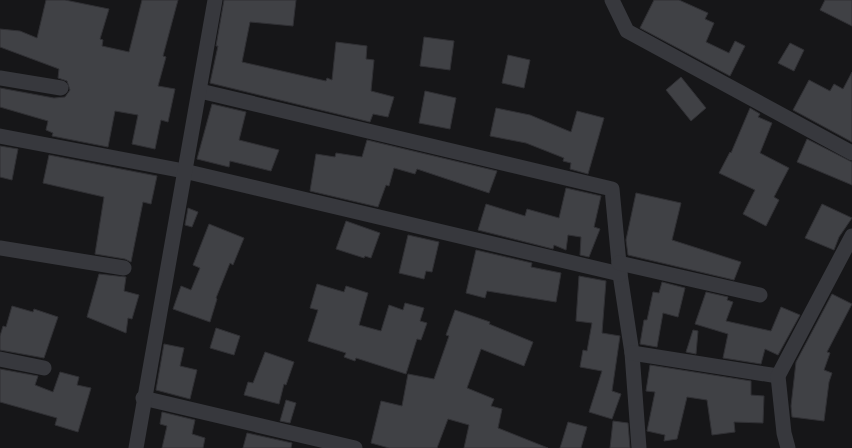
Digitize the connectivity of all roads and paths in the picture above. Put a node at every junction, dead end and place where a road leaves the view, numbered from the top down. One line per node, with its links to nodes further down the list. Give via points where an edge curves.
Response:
1 (215, 0): 5 (street)
2 (612, 0): 7 (street, via 626,30)
3 (0, 78): 4 (street)
4 (61, 88)
5 (200, 91): 8 (street); 12 (street, via 610,188 613,190)
6 (0, 136): 8 (street)
7 (852, 153)
8 (184, 171): 12 (street); 18 (street)
9 (852, 236): 17 (street)
10 (0, 248): 11 (street)
11 (124, 268)
12 (620, 268): 13 (street); 14 (street)
13 (760, 296)
14 (632, 353): 17 (street); 21 (street)
15 (0, 359): 16 (street)
16 (44, 368)
17 (778, 376): 22 (street)
18 (143, 398): 19 (street); 20 (street)
19 (136, 448)
20 (355, 448)
21 (639, 448)
22 (788, 448)

